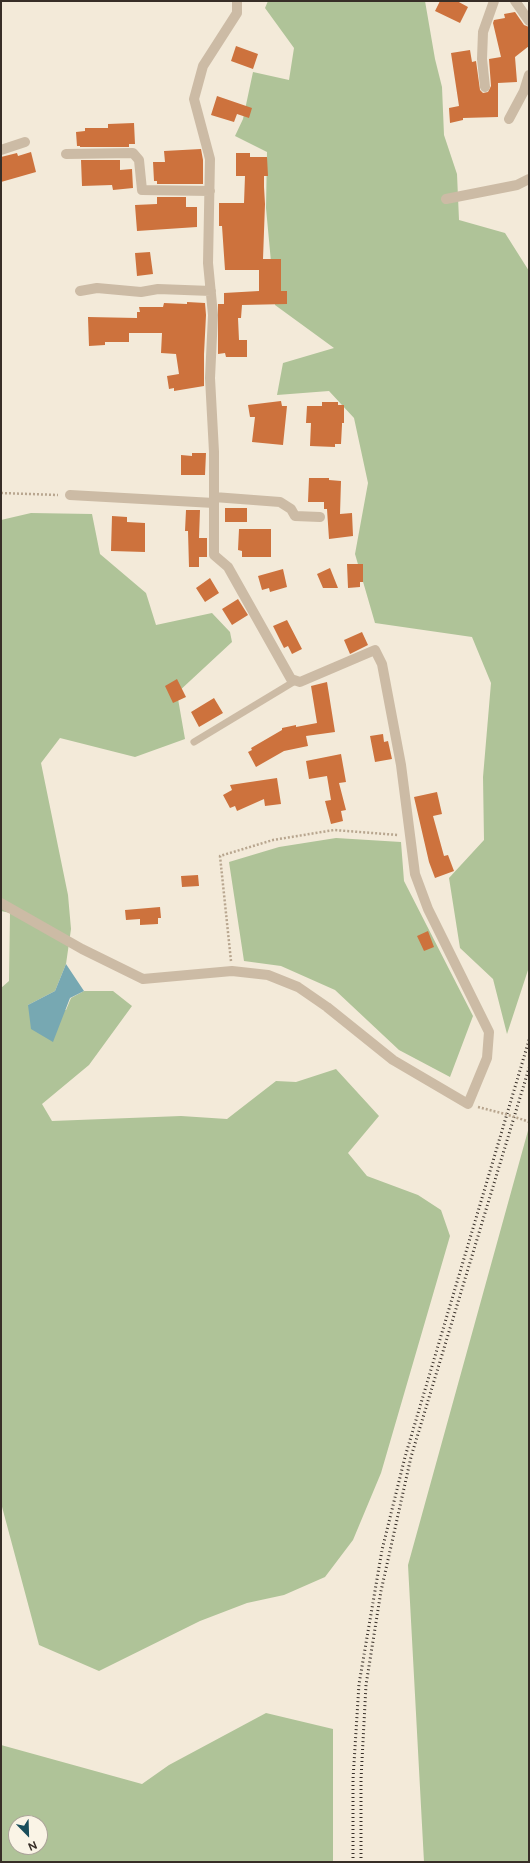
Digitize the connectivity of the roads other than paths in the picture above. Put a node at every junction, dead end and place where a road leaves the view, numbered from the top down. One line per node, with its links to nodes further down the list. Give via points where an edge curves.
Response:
1 (237, 1): 12 (street, via 237,13 203,66 194,98 210,159)
2 (494, 1): 6 (street, via 483,32)
3 (514, 1): 4 (street)
4 (529, 21)
5 (529, 75): 7 (street, via 524,91)
6 (485, 87)
7 (509, 119)
8 (25, 142): 9 (street)
9 (1, 150)
10 (66, 154): 12 (street, via 133,152 139,160 142,190)
11 (529, 179): 13 (street, via 517,185)
12 (210, 191): 15 (street, via 208,263)
13 (446, 198)
14 (80, 291): 15 (street, via 97,288 141,292 158,289)
15 (211, 291): 17 (street, via 213,315 210,378)
16 (70, 495): 17 (street)
17 (214, 500): 18 (street, via 280,502 296,516); 19 (street, via 214,555 228,567 291,679)
18 (320, 517)
19 (296, 681): 20 (lane); 21 (street, via 300,682 375,650 382,664 401,765 415,874 428,908 489,1032 487,1058 468,1104 393,1060 298,987 268,975 232,971 143,979 82,949)
20 (194, 742)
21 (1, 903)

